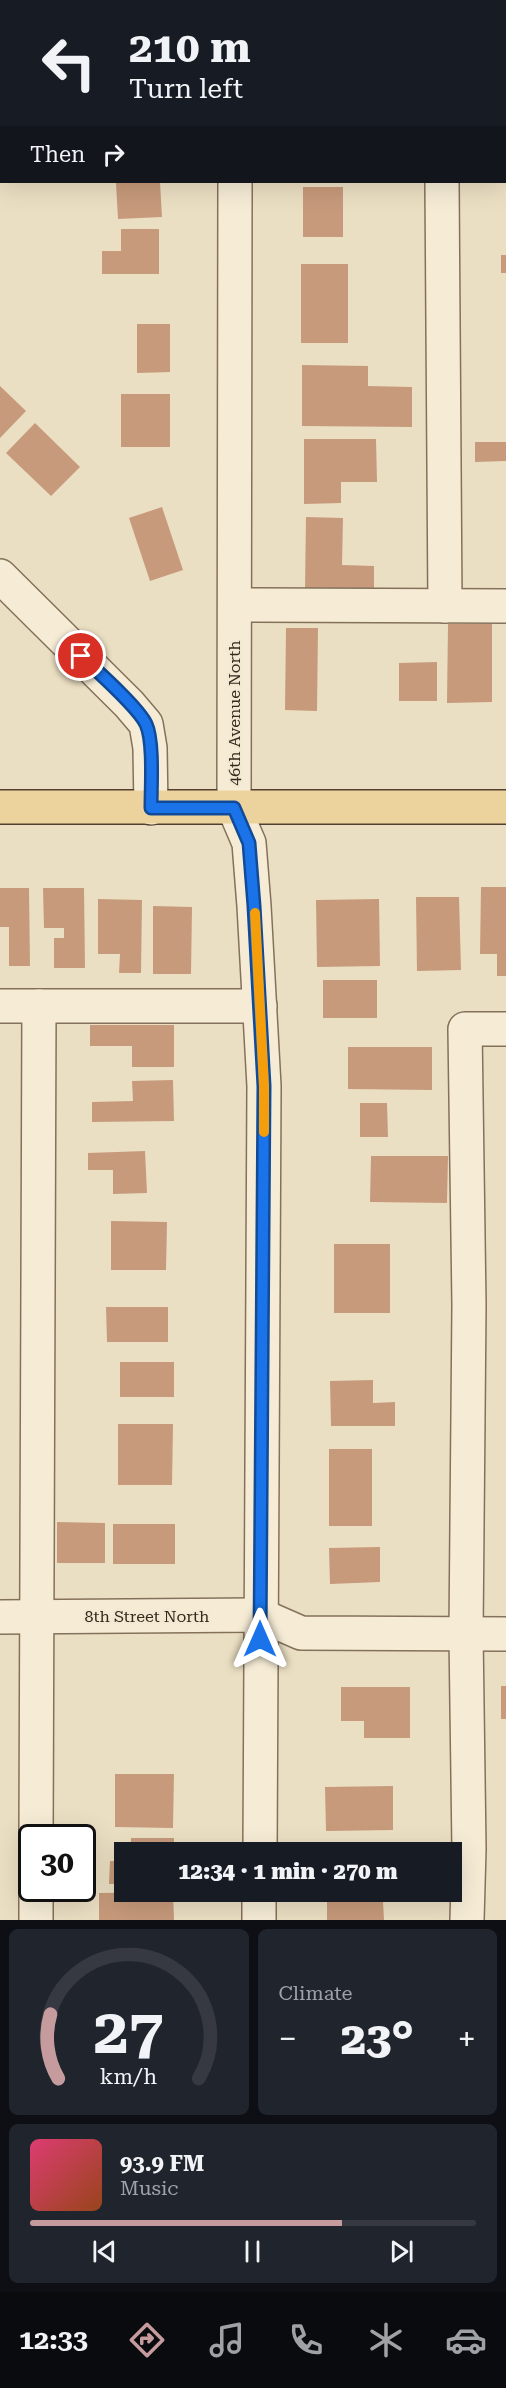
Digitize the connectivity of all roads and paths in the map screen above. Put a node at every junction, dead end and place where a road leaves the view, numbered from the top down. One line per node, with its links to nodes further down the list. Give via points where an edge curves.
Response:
1 (235, 183): 4 (street, 46th Avenue North)
2 (442, 183): 5 (street)
3 (0, 576): 9 (street, via 146,724)
4 (235, 605): 5 (street); 10 (street, 46th Avenue North)
5 (445, 606): 6 (street)
6 (506, 606)
7 (0, 807): 9 (main road)
8 (506, 807): 10 (main road)
9 (151, 808): 10 (main road)
10 (234, 808): 13 (street, 46th Avenue North, via 249,843)
11 (0, 1006): 12 (street)
12 (39, 1006): 13 (street); 16 (street)
13 (260, 1006): 15 (street, 46th Avenue North, via 264,1098)
14 (506, 1029): 18 (street, via 465,1029 469,1293)
15 (260, 1615): 16 (street, 8th Street North); 18 (street, 8th Street North, via 301,1633); 21 (street, 46th Avenue North)
16 (37, 1616): 17 (street, 8th Street North); 20 (street)
17 (0, 1617)
18 (465, 1634): 19 (street, 8th Street North); 26 (street)
19 (506, 1634)
20 (36, 1824)
21 (260, 1842)
22 (36, 1902): 24 (street)
23 (259, 1902): 25 (street)
24 (36, 1920)
25 (259, 1920)
26 (467, 1920)

